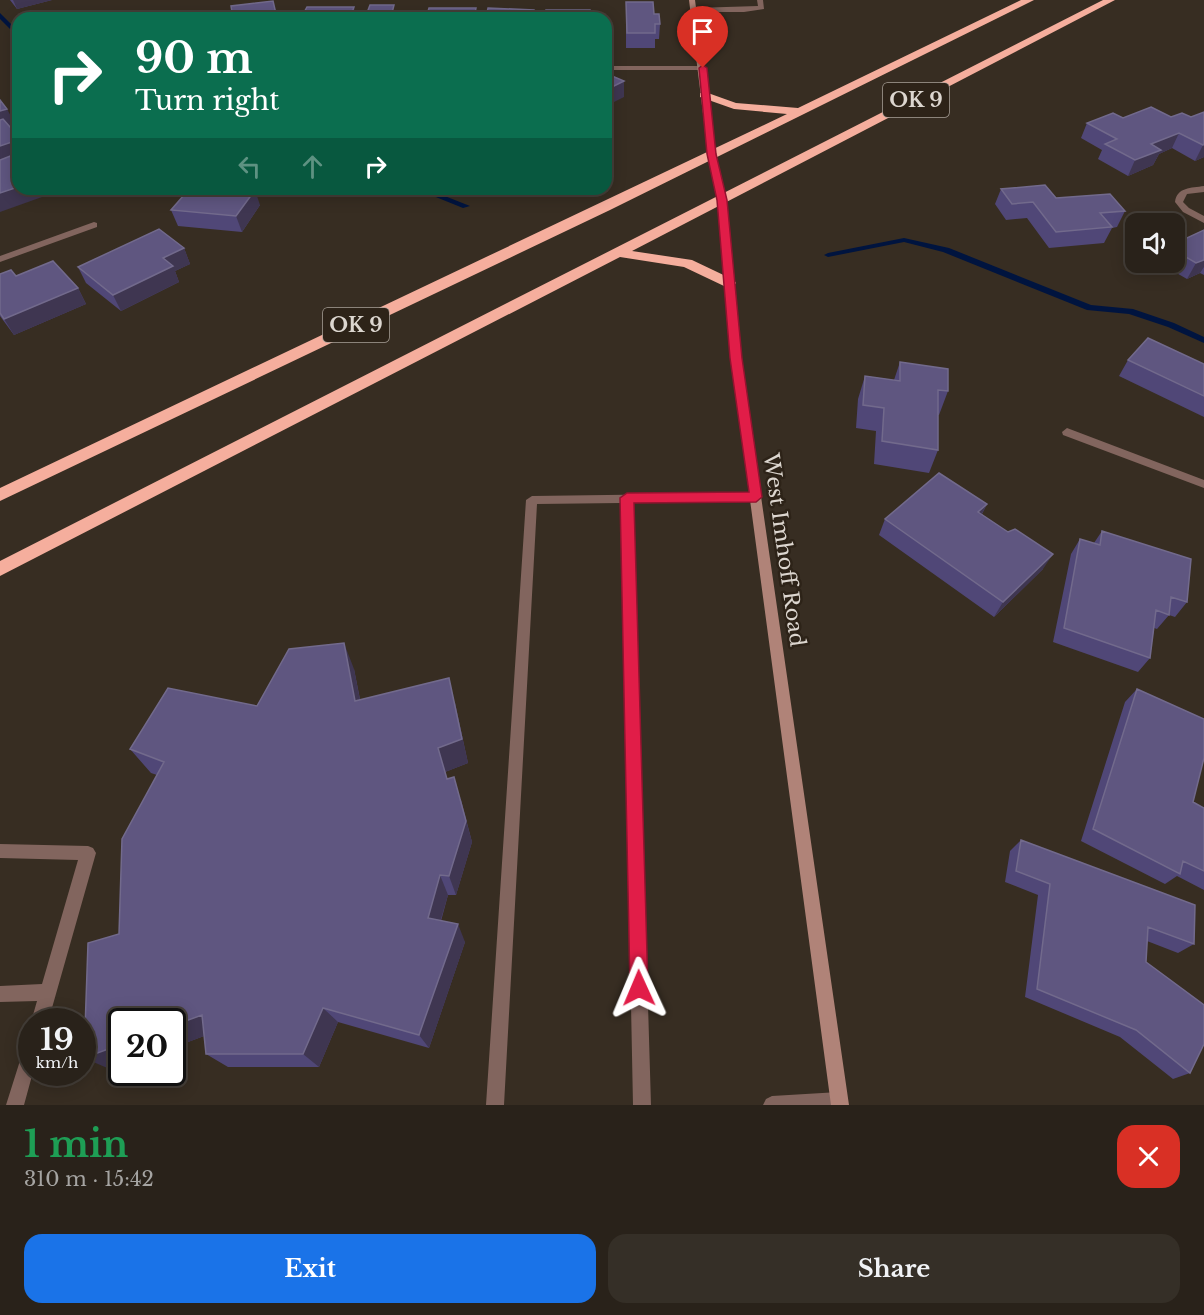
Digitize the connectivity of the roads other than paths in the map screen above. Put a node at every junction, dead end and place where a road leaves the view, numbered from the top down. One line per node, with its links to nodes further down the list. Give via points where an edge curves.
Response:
1 (693, 0): 5 (street, West Imhoff Road)
2 (760, 0): 5 (street, via 762,8)
3 (1029, 0): 9 (highway, OK 9)
4 (1110, 0): 12 (highway, OK 9)
5 (694, 10): 7 (street, West Imhoff Road)
6 (612, 68): 7 (street)
7 (703, 68): 8 (street, West Imhoff Road)
8 (704, 95): 9 (highway, via 735,106); 10 (street, West Imhoff Road)
9 (797, 111): 10 (highway, OK 9)
10 (712, 154): 12 (street, West Imhoff Road); 20 (highway, OK 9)
11 (1204, 189): 13 (street, via 1184,192 1179,202)
12 (722, 200): 15 (highway, OK 9); 17 (street, West Imhoff Road)
13 (1204, 220)
14 (94, 225): 16 (street)
15 (620, 253): 17 (highway, via 687,263); 23 (highway, OK 9)
16 (0, 259)
17 (729, 283): 21 (street, West Imhoff Road)
18 (1067, 432): 19 (street)
19 (1204, 484)
20 (0, 495)
21 (756, 497): 22 (street); 29 (street, West Imhoff Road)
22 (627, 498): 31 (street, via 532,500); 32 (street)
23 (0, 569)
24 (0, 851): 25 (street, via 88,853)
25 (48, 992): 26 (street); 27 (street)
26 (0, 994)
27 (43, 1008)
28 (21, 1086): 30 (street)
29 (839, 1103): 33 (street)
30 (15, 1105)
31 (495, 1105)
32 (642, 1105)
33 (772, 1105)

